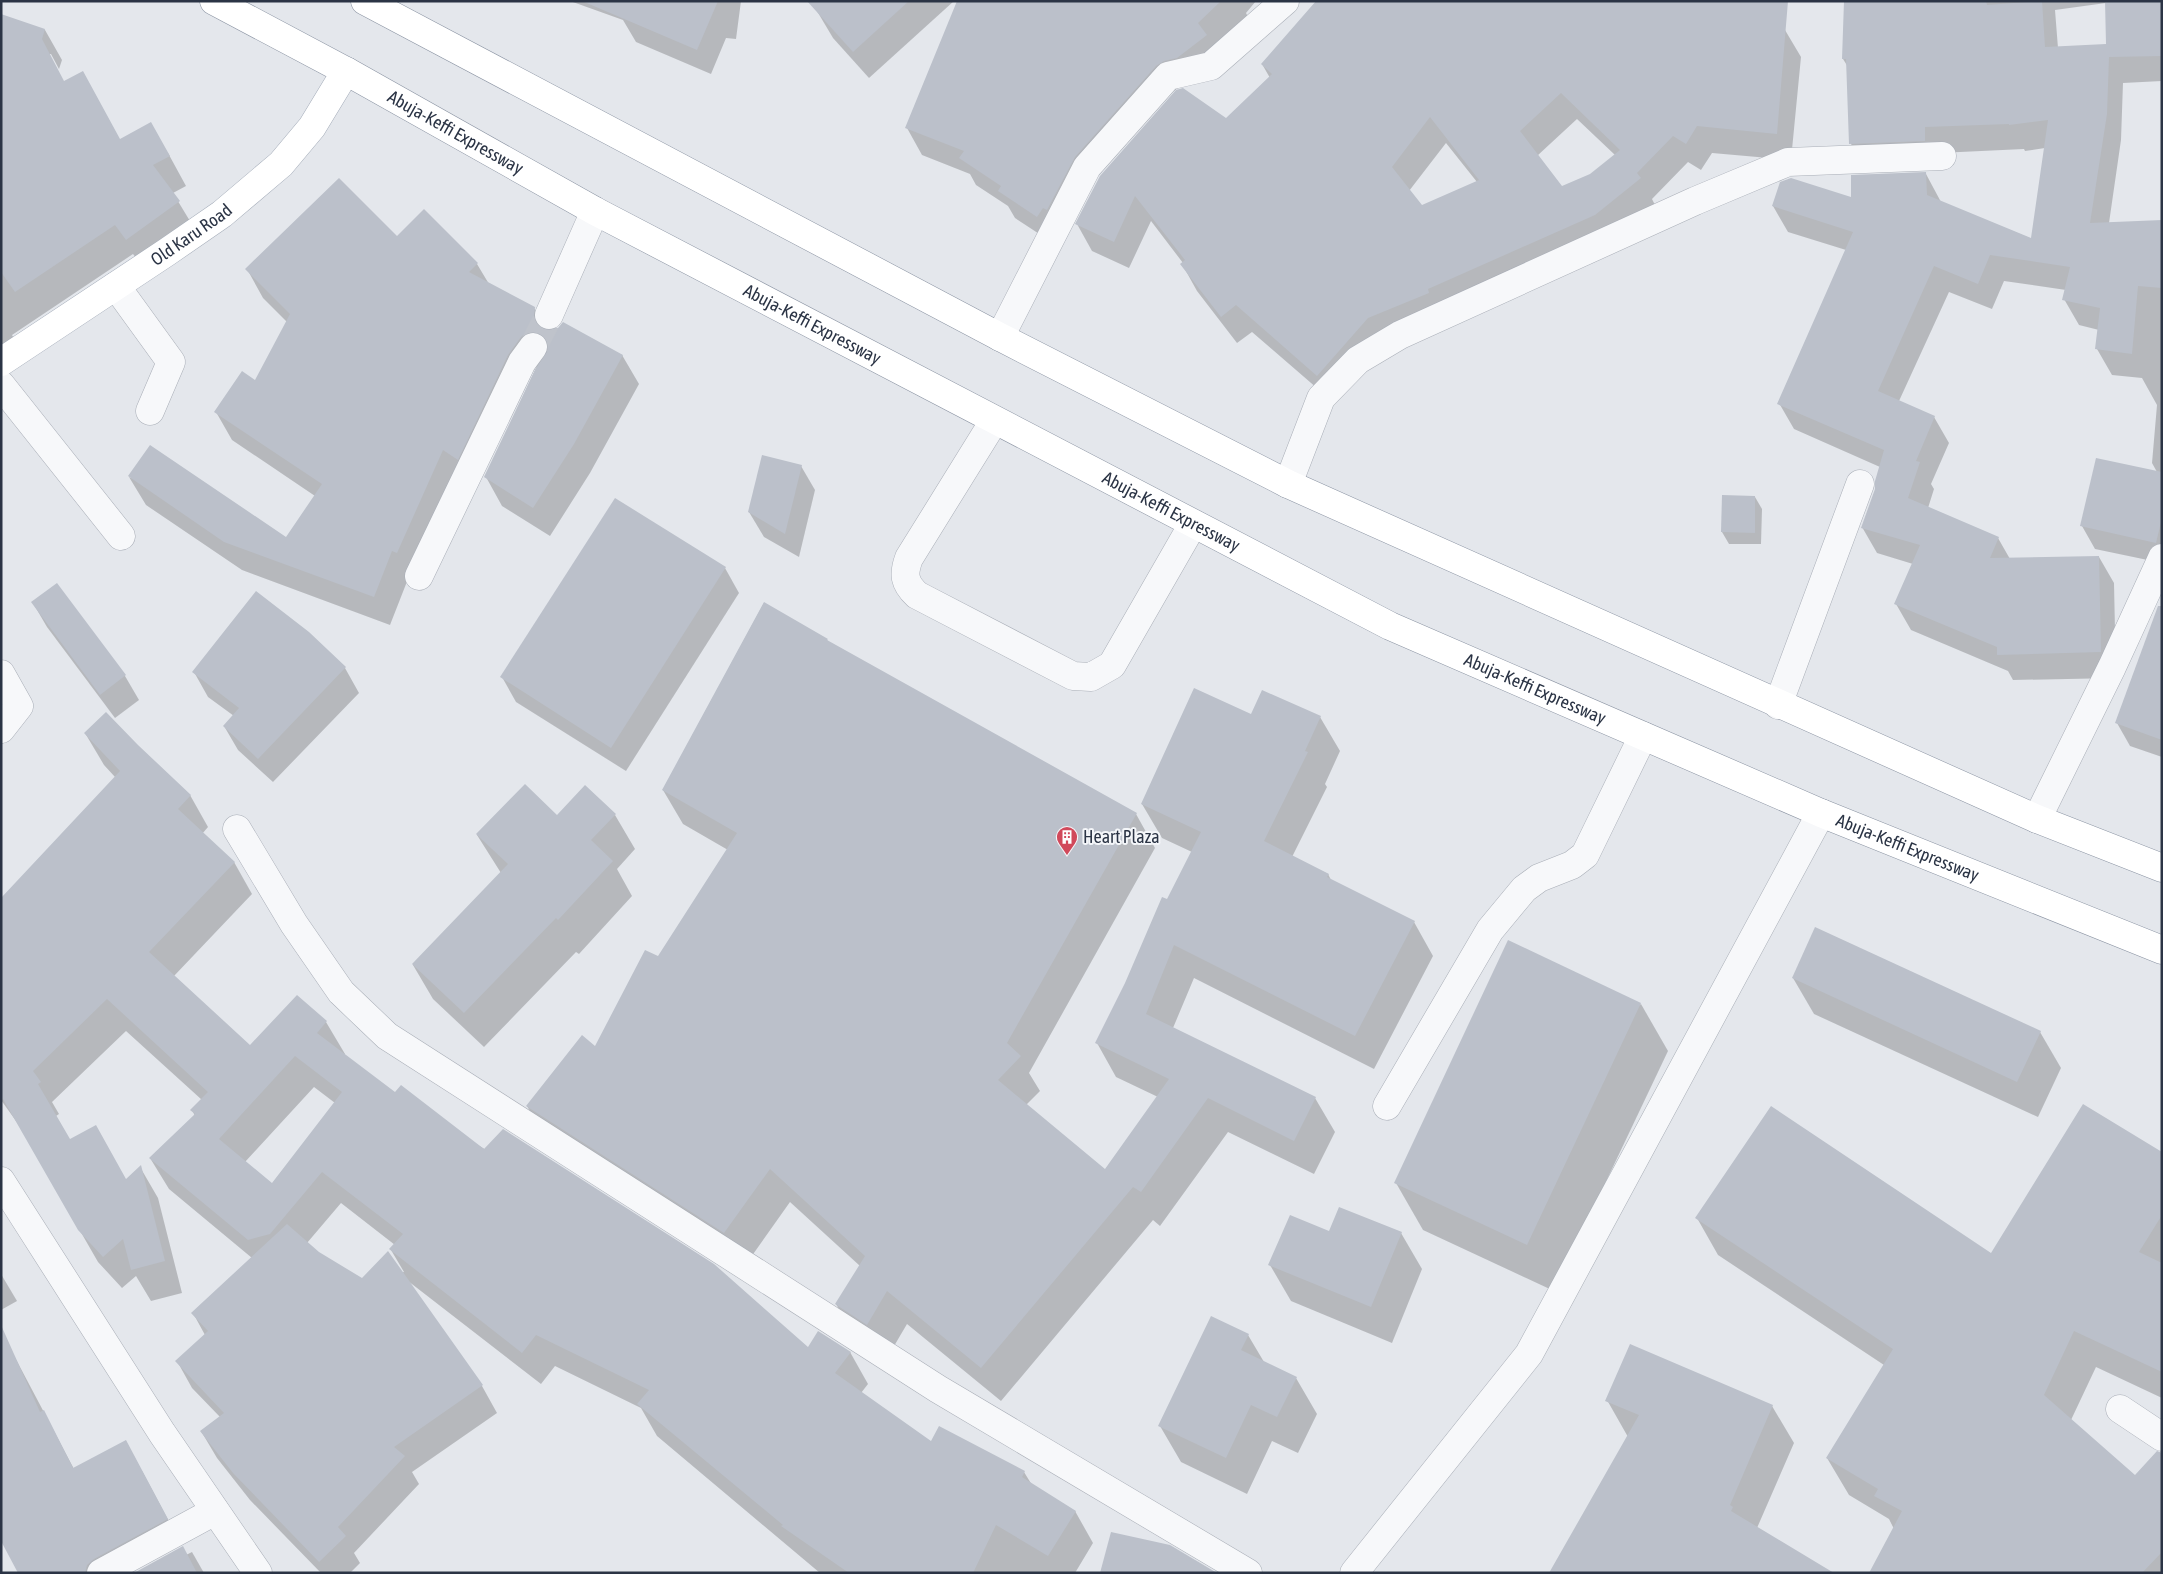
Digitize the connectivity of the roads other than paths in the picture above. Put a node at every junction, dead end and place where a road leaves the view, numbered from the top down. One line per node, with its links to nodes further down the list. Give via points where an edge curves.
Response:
1 (214, 1): 4 (main road, Abuja-Keffi Expressway)
2 (1285, 1): 9 (street, via 1211,66 1168,76 1087,167)
3 (375, 3): 9 (main road)
4 (346, 71): 6 (main road, Abuja-Keffi Expressway); 7 (main road, Old Karu Road, via 312,127 281,164 222,214)
5 (1942, 156): 15 (street, via 1788,162 1400,335 1358,360 1321,398)
6 (595, 211): 8 (street); 14 (main road, Abuja-Keffi Expressway)
7 (116, 286): 11 (main road, Old Karu Road); 13 (street, via 171,362)
8 (549, 315)
9 (1000, 337): 15 (main road)
10 (533, 347): 20 (street, via 522,362)
11 (1, 362)
12 (1, 386): 18 (street)
13 (150, 411)
14 (994, 421): 17 (main road, Abuja-Keffi Expressway); 17 (street, via 909,558 905,580 917,595 1073,676 1091,677 1112,665)
15 (1288, 484): 22 (main road)
16 (1860, 484): 22 (street)
17 (1193, 524): 24 (main road, Abuja-Keffi Expressway, via 1390,626)
18 (121, 536)
19 (2162, 558): 26 (street)
20 (419, 576)
21 (1, 674): 23 (street, via 19,706)
22 (1778, 704): 26 (main road)
23 (1, 729)
24 (1643, 736): 25 (main road, Abuja-Keffi Expressway); 30 (street, via 1585,855 1572,865 1539,878 1524,890 1490,930)
25 (1821, 813): 29 (main road, Abuja-Keffi Expressway); 38 (street, via 1529,1354)
26 (2037, 819): 28 (main road)
27 (236, 829): 37 (street, via 294,924 341,992 387,1036 938,1389)
28 (2162, 868)
29 (2162, 950)
30 (1387, 1106)
31 (1, 1181): 34 (street)
32 (2120, 1409): 33 (street)
33 (2162, 1438)
34 (215, 1511): 35 (street); 36 (street)
35 (101, 1573)
36 (258, 1573)
37 (1248, 1573)
38 (1354, 1573)

